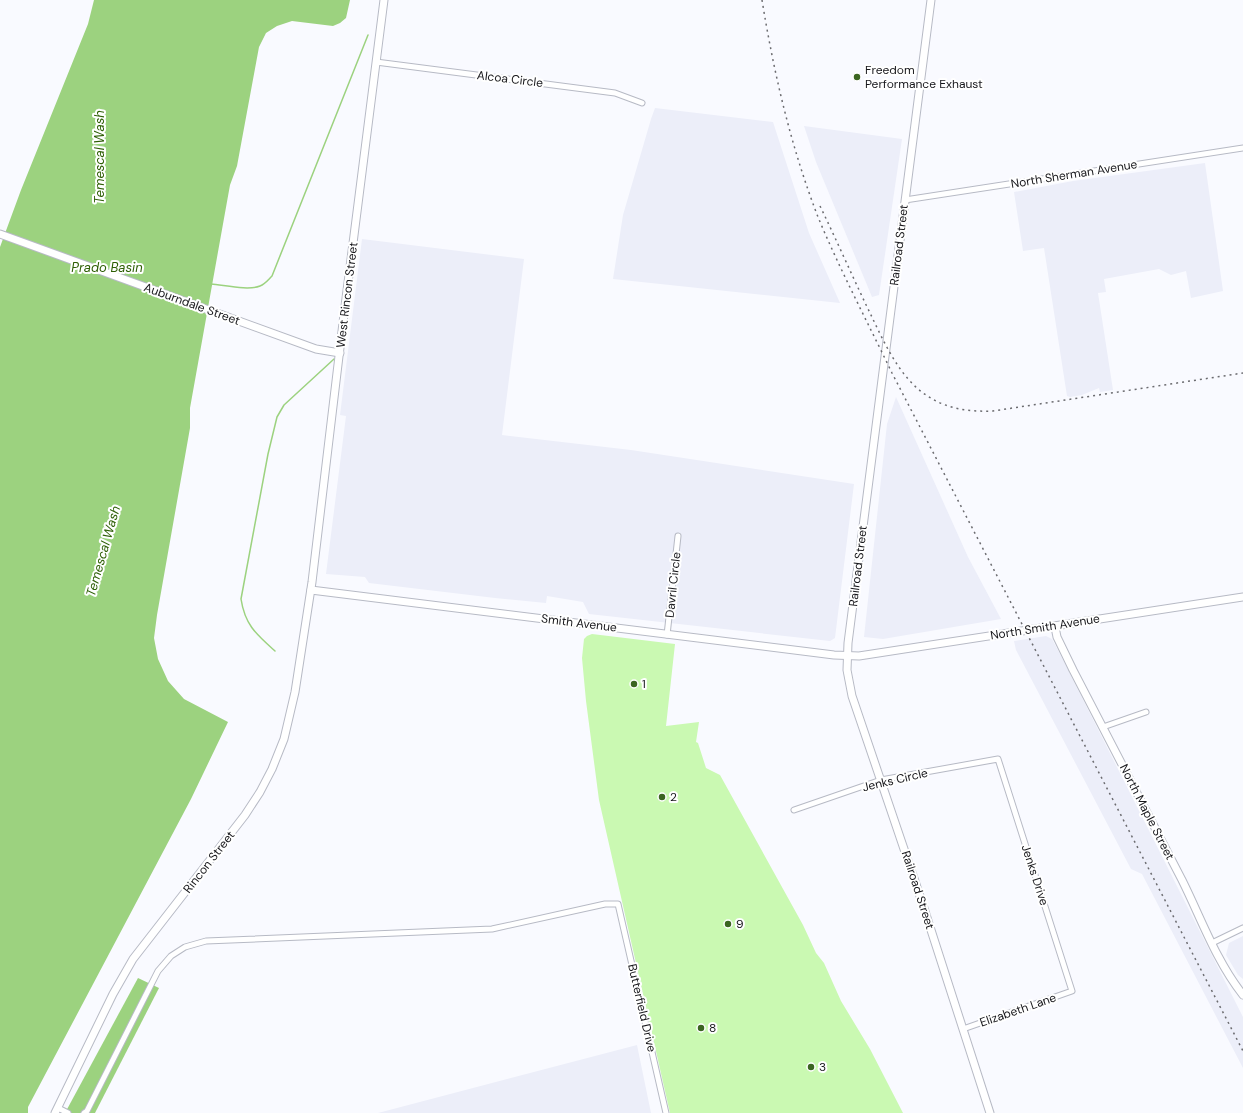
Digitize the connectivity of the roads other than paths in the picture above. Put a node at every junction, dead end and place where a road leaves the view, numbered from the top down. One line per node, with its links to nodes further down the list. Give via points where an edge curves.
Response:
1 (384, 0): 3 (main road, West Rincon Street)
2 (931, 0): 6 (main road, Railroad Street)
3 (376, 62): 4 (street, Alcoa Circle, via 615,93); 8 (main road, West Rincon Street)
4 (642, 103)
5 (1243, 148): 6 (street, North Sherman Avenue)
6 (905, 200): 14 (main road, Railroad Street)
7 (0, 234): 8 (main road, Auburndale Street, via 316,349)
8 (340, 353): 10 (main road, West Rincon Street)
9 (678, 536): 13 (street, Davril Circle)
10 (311, 590): 13 (main road, Smith Avenue); 25 (main road, Rincon Street, via 293,703 284,739 272,769 245,815 133,959 112,994)
11 (1243, 597): 12 (main road, North Smith Avenue)
12 (1055, 627): 14 (main road, North Smith Avenue); 16 (main road, North Maple Street, via 1057,637)
13 (667, 635): 14 (main road, Smith Avenue)
14 (848, 656): 18 (main road, Railroad Street, via 851,692)
15 (1146, 712): 16 (street)
16 (1103, 727): 21 (main road, North Maple Street)
17 (998, 759): 18 (street, Jenks Circle); 22 (street, Jenks Drive)
18 (881, 780): 19 (street, Jenks Circle); 24 (main road, Railroad Street)
19 (794, 810)
20 (1243, 928): 21 (street)
21 (1212, 943): 23 (main road, North Maple Street, via 1235,985)
22 (1072, 991): 24 (street, Elizabeth Lane)
23 (1243, 994)
24 (963, 1029): 29 (main road, Railroad Street)
25 (56, 1110): 26 (street)
26 (68, 1113)
27 (84, 1113): 28 (street, Butterfield Drive, via 158,971 170,956 185,947 206,942 492,929 605,904 618,904)
28 (666, 1113)
29 (990, 1113)

